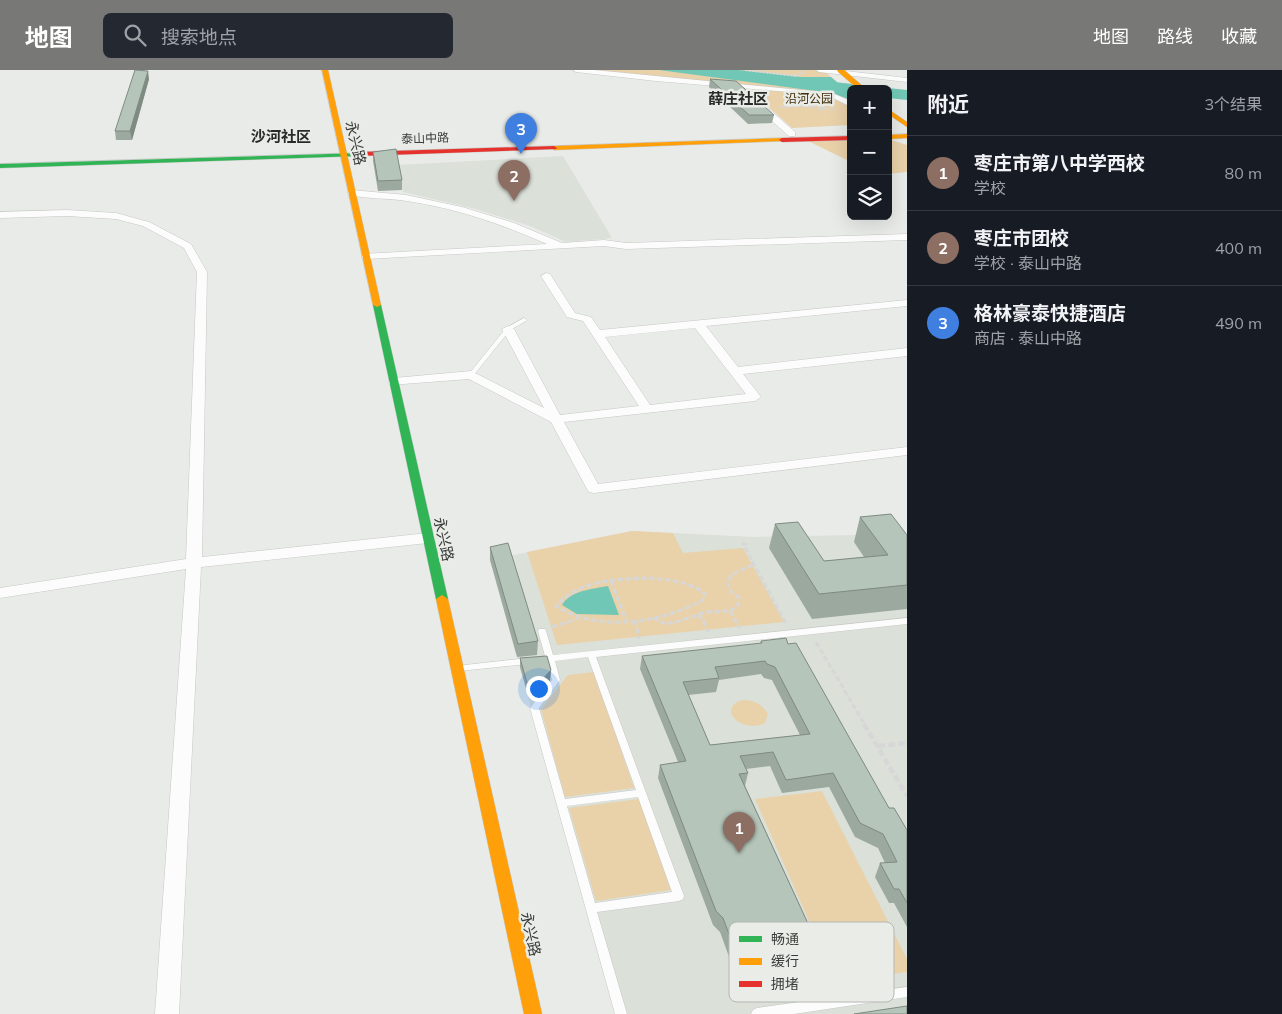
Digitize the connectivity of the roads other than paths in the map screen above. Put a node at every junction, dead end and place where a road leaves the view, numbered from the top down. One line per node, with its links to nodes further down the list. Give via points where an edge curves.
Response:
1 (325, 70): 18 (main road, 永兴路)
2 (576, 70): 8 (street, via 809,92)
3 (819, 70): 5 (street)
4 (840, 70): 6 (main road, bridge)
5 (907, 80)
6 (857, 85)
7 (741, 89): 14 (street)
8 (847, 102)
9 (892, 114): 10 (main road)
10 (907, 125)
11 (907, 130): 12 (main road)
12 (892, 131)
13 (847, 132): 14 (main road, 泰山中路)
14 (792, 134): 18 (main road, 泰山中路)
15 (892, 136): 16 (main road)
16 (907, 136)
17 (847, 138): 18 (main road, 泰山中路)
18 (343, 152): 19 (main road, 泰山中路); 20 (main road, 泰山中路); 21 (main road, 永兴路)
19 (0, 160)
20 (0, 166)
21 (352, 193): 24 (street, via 389,194 470,212 521,228); 25 (main road, 永兴路)
22 (0, 215): 40 (street, via 67,213 116,216 146,224 188,246 202,272)
23 (907, 237): 24 (street)
24 (561, 246): 25 (street)
25 (366, 256): 35 (main road, 永兴路)
26 (546, 276): 31 (street, via 571,315 587,319)
27 (907, 303): 29 (street)
28 (524, 320): 30 (lane)
29 (698, 324): 31 (street); 33 (street)
30 (508, 329): 34 (lane); 37 (street)
31 (597, 334): 36 (street)
32 (907, 352): 33 (street)
33 (735, 371): 36 (street, via 755,396)
34 (471, 375): 35 (street); 37 (street)
35 (394, 382): 39 (main road, 永兴路)
36 (647, 409): 37 (street)
37 (556, 419): 38 (street, via 594,489)
38 (907, 451)
39 (428, 538): 40 (street); 46 (main road, 永兴路)
40 (194, 563): 41 (street); 53 (street)
41 (0, 593)
42 (907, 621): 44 (lane)
43 (542, 631): 45 (lane)
44 (591, 654): 45 (lane); 47 (lane)
45 (550, 658): 46 (lane); 48 (lane, via 556,680 534,708)
46 (457, 668): 54 (main road, 永兴路)
47 (641, 793): 48 (lane); 49 (lane, via 678,896)
48 (562, 803): 49 (lane)
49 (591, 908): 55 (lane)
50 (907, 992): 51 (lane)
51 (894, 994)
52 (839, 1002): 56 (lane)
53 (167, 1014)
54 (533, 1014)
55 (622, 1014)
56 (757, 1014)

